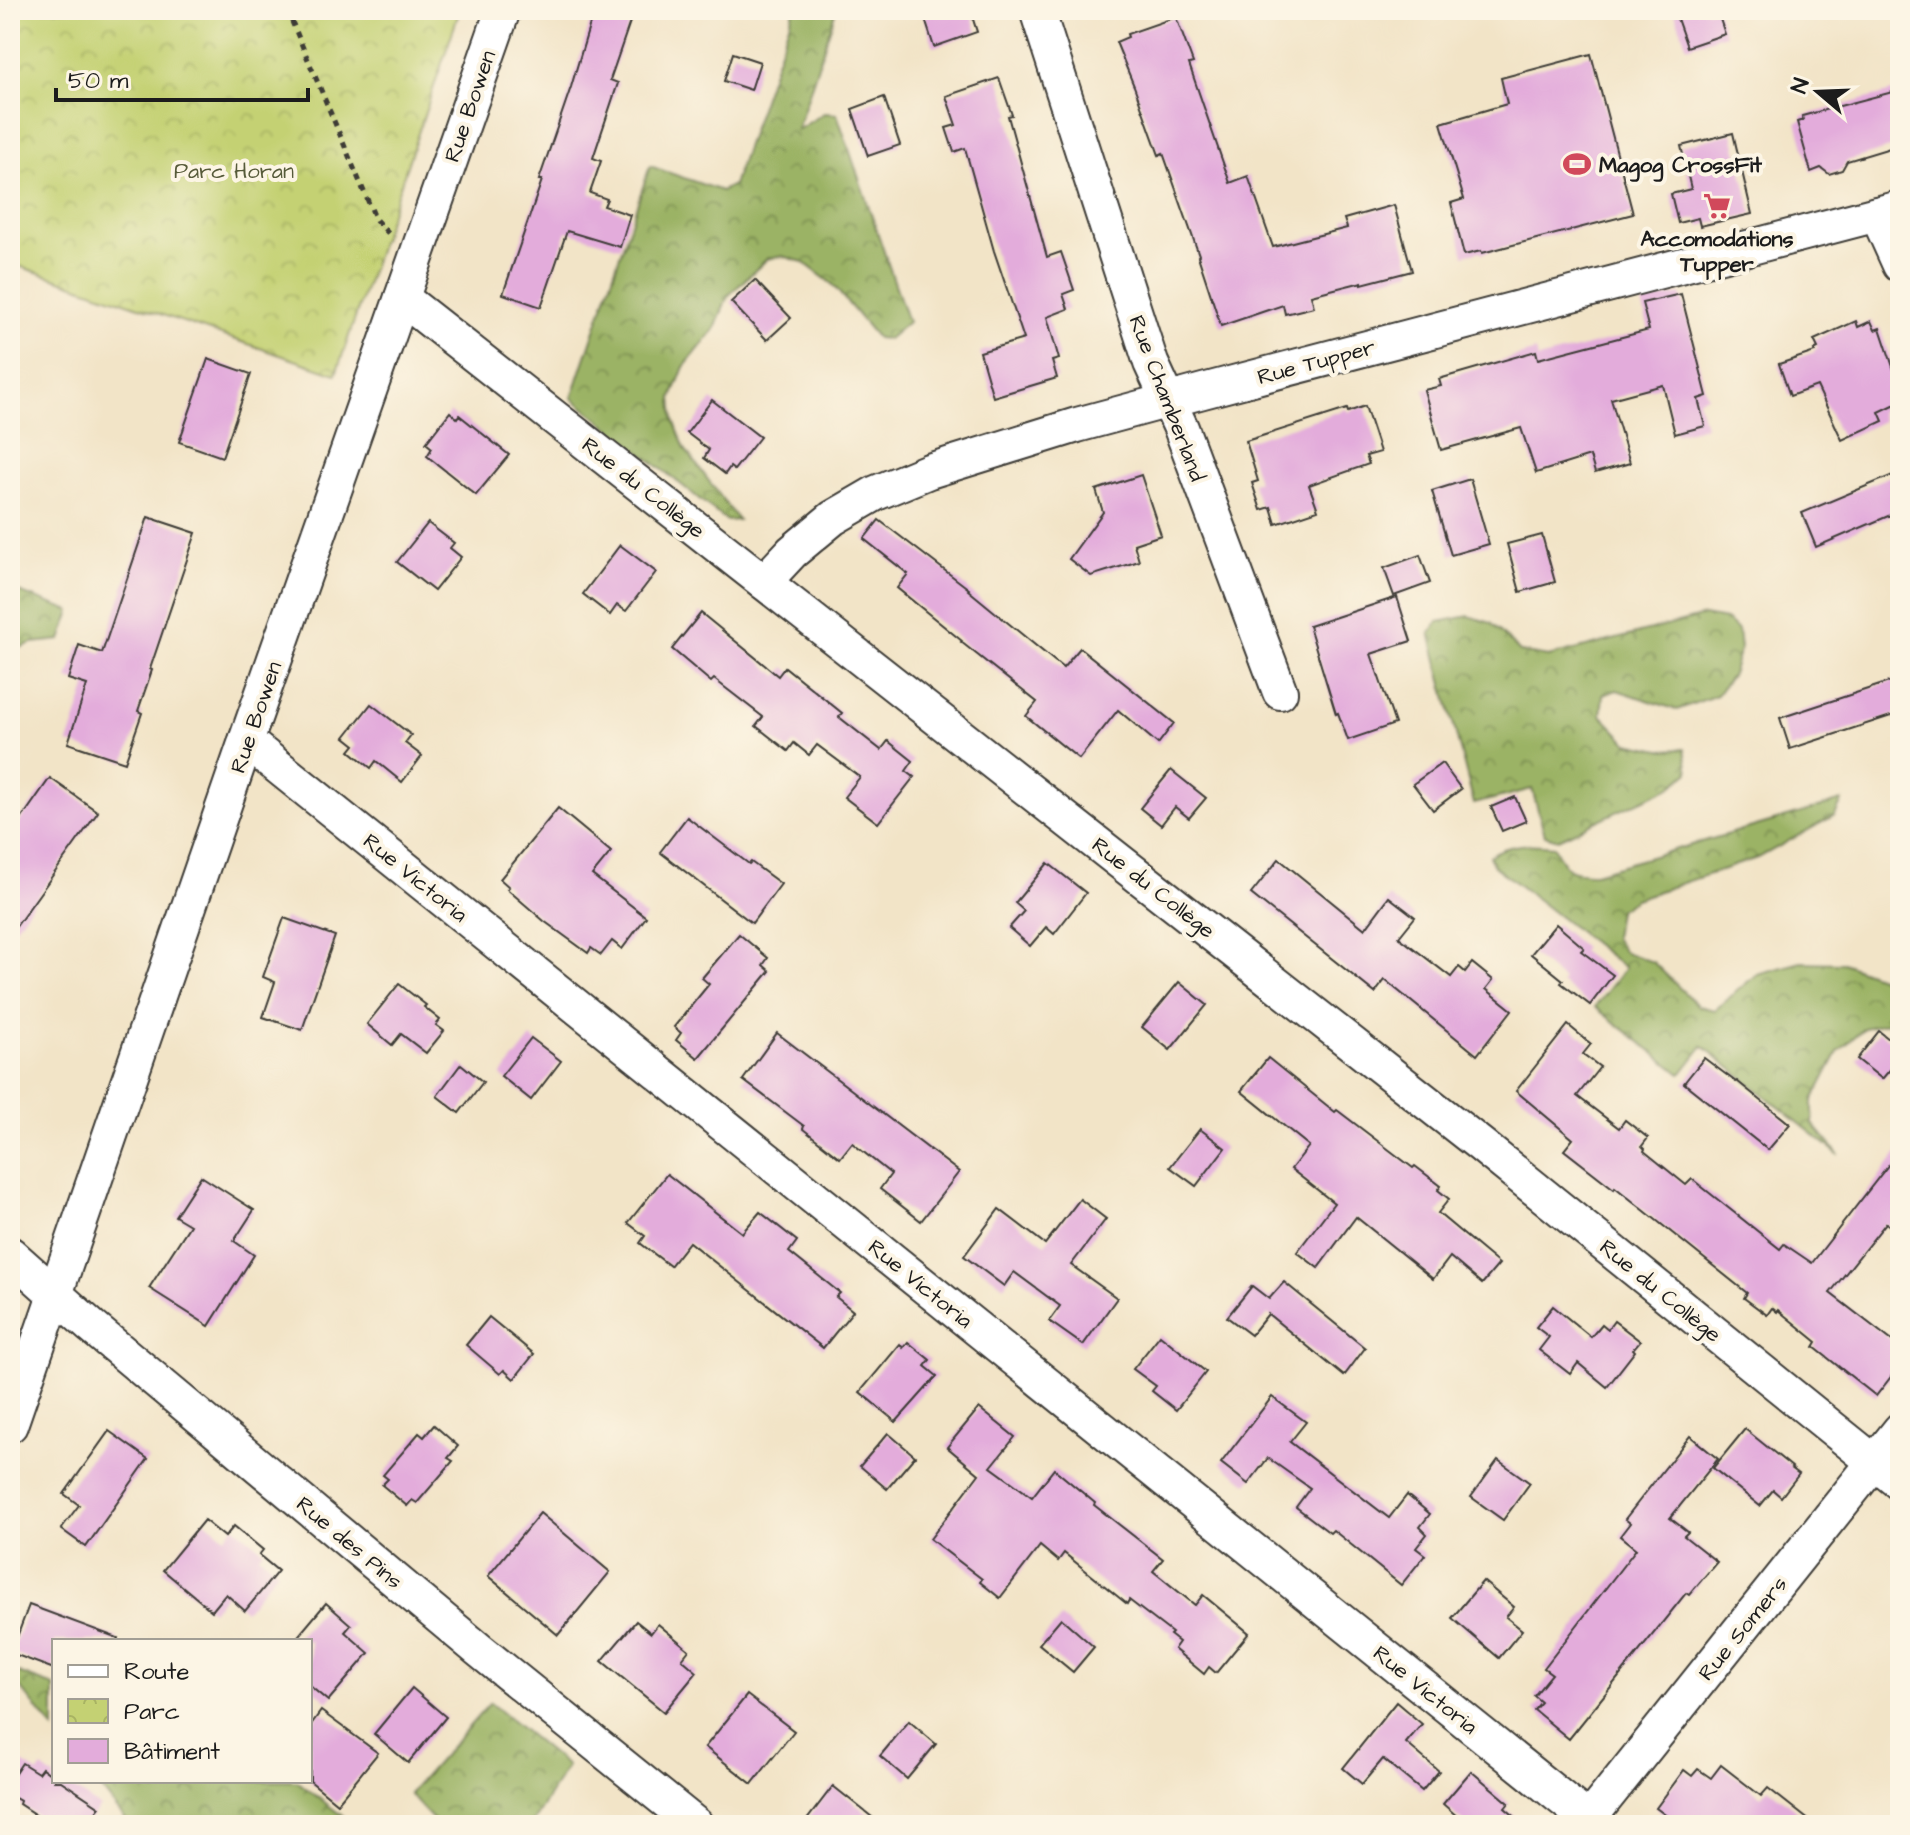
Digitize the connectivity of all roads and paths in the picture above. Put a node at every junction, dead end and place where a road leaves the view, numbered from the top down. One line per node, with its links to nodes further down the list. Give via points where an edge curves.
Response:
1 (287, 10): 5 (path, via 376,220 387,233)
2 (503, 10): 5 (street, Rue Bowen)
3 (1037, 10): 8 (street, Rue Chamberland, via 1151,363)
4 (1888, 211): 6 (street); 8 (street, Rue Tupper)
5 (420, 248): 7 (street, Rue Bowen)
6 (1900, 265)
7 (402, 298): 9 (street, Rue du Collège); 11 (street, Rue Bowen)
8 (1170, 401): 9 (street, Rue Tupper, via 904,480 833,518); 10 (street, Rue Chamberland)
9 (764, 582): 16 (street, Rue du Collège, via 1481,1145)
10 (1280, 692)
11 (246, 741): 13 (street, Rue Bowen); 17 (street, Rue Victoria)
12 (10, 1254): 13 (street, Rue des Pins)
13 (55, 1294): 14 (street, Rue Bowen); 18 (street, Rue des Pins, via 466,1640)
14 (10, 1425)
15 (1900, 1430): 16 (street, Rue Somers)
16 (1887, 1473): 17 (street, Rue Somers)
17 (1589, 1823)
18 (696, 1825)

